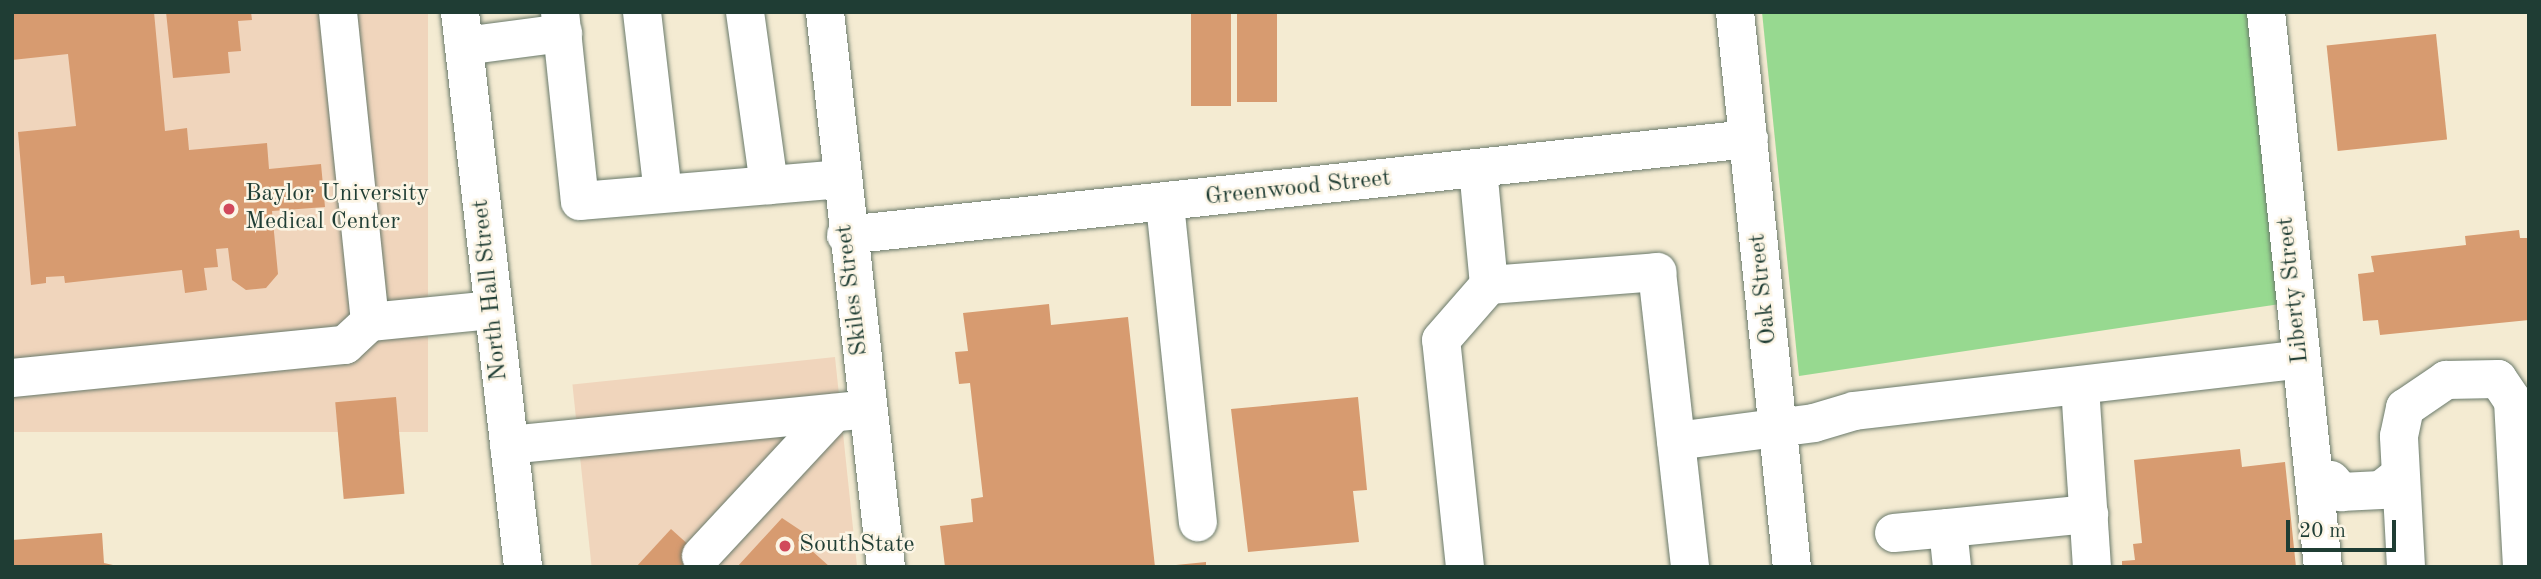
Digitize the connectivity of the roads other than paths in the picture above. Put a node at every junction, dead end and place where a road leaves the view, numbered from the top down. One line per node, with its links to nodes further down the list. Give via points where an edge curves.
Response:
1 (338, 12): 18 (street)
2 (642, 12): 13 (street)
3 (746, 12): 12 (street)
4 (825, 12): 11 (street, Skiles Street)
5 (1735, 12): 9 (street, Oak Street)
6 (2266, 12): 19 (street, Liberty Street)
7 (561, 22): 8 (street); 13 (street, via 580,201)
8 (462, 29): 17 (street, North Hall Street)
9 (1749, 139): 10 (street, Greenwood Street); 23 (street, Oak Street)
10 (1478, 169): 14 (street, Greenwood Street); 16 (street)
11 (841, 179): 12 (street); 15 (street, Skiles Street)
12 (769, 185): 13 (street)
13 (663, 193)
14 (1165, 204): 15 (street, Greenwood Street); 29 (street)
15 (846, 234): 22 (street, Skiles Street)
16 (1489, 285): 24 (street, via 1657,272); 35 (street, via 1441,340)
17 (493, 310): 18 (street); 25 (street, North Hall Street)
18 (370, 322): 20 (street, via 345,345)
19 (2301, 359): 21 (street); 27 (street, Liberty Street)
20 (12, 378)
21 (2080, 387): 23 (street, via 1854,411); 28 (street)
22 (850, 411): 25 (street); 32 (street); 34 (street, Skiles Street)
23 (1777, 427): 24 (street); 37 (street, Oak Street)
24 (1676, 441): 36 (street)
25 (509, 445): 33 (street, North Hall Street)
26 (2399, 476): 27 (street, via 2376,468 2339,470); 41 (street); 42 (street, via 2405,408 2419,393 2446,380 2498,379 2513,401)
27 (2323, 481): 40 (street, Liberty Street)
28 (2088, 514): 30 (street); 39 (street)
29 (1198, 522)
30 (1948, 528): 31 (street); 38 (street)
31 (1894, 533)
32 (701, 556)
33 (523, 567)
34 (886, 567)
35 (1465, 567)
36 (1689, 567)
37 (1792, 567)
38 (1952, 567)
39 (2092, 567)
40 (2323, 567)
41 (2406, 567)
42 (2522, 567)

